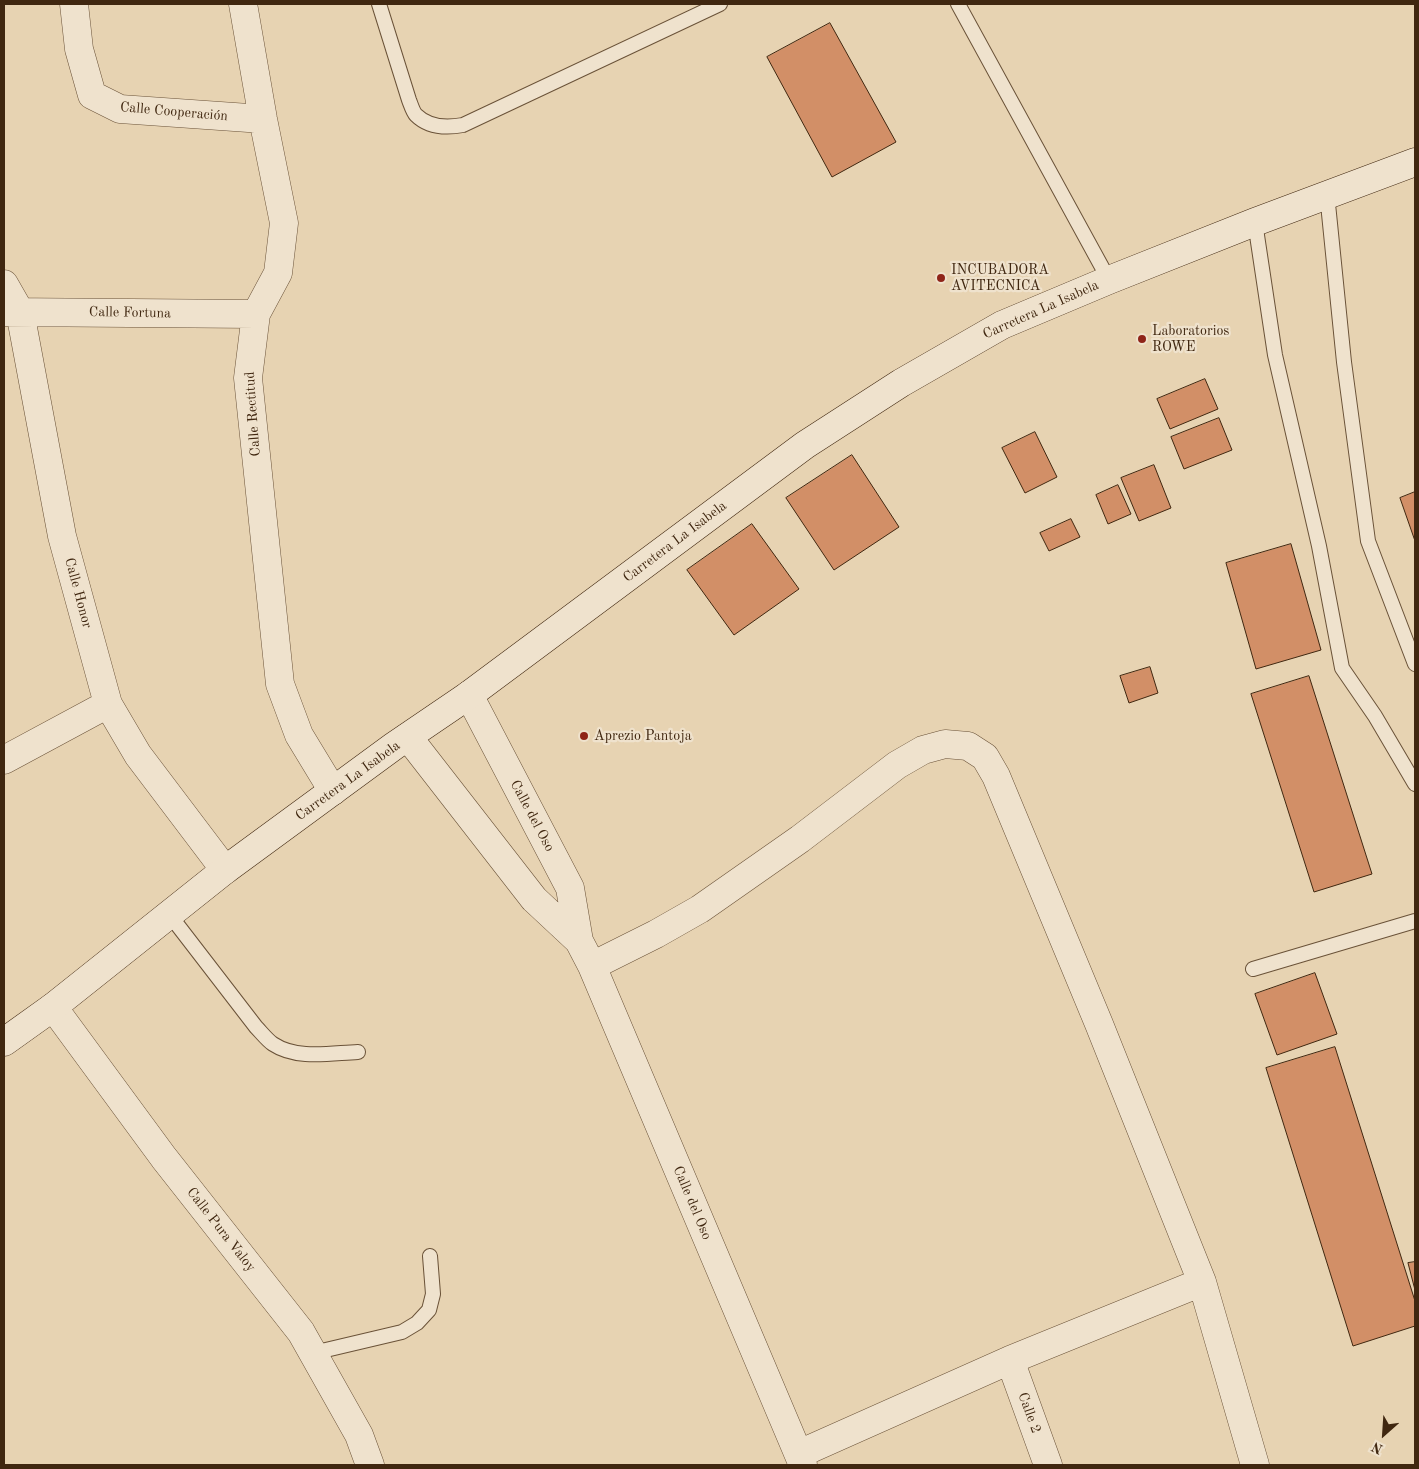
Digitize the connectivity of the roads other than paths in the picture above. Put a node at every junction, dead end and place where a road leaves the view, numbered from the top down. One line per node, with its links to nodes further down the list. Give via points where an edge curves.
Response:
1 (74, 4): 6 (street, Calle Cooperación, via 79,49 92,95 120,109)
2 (243, 4): 6 (street, Calle Rectitud)
3 (379, 4): 4 (lane, via 408,100 416,115 432,125 446,128 463,125)
4 (720, 4)
5 (958, 4): 10 (lane)
6 (263, 119): 13 (street, Calle Rectitud, via 284,223 278,273)
7 (1415, 162): 8 (street, Carretera La Isabela)
8 (1327, 194): 9 (street, Carretera La Isabela); 14 (lane, via 1344,362 1368,540)
9 (1255, 222): 10 (street, Carretera La Isabela); 19 (lane, via 1275,355 1319,546 1342,668)
10 (1109, 280): 15 (street, Carretera La Isabela, via 1002,325 901,382 805,445)
11 (4, 284): 12 (street, Calle Honor)
12 (12, 312): 13 (street, Calle Fortuna); 16 (street, Calle Honor, via 62,536)
13 (256, 314): 20 (street, Calle Rectitud, via 248,378 280,684 299,735)
14 (1415, 664)
15 (468, 695): 17 (street, Carretera La Isabela); 24 (street, Calle del Oso, via 570,888)
16 (108, 704): 18 (street); 21 (street, Calle Honor, via 138,755)
17 (408, 737): 20 (street, Carretera La Isabela); 24 (street, Calle del Oso, via 534,899)
18 (4, 760)
19 (1415, 784)
20 (333, 791): 21 (street, Carretera La Isabela)
21 (225, 870): 22 (street, Carretera La Isabela)
22 (170, 914): 27 (street, Carretera La Isabela); 29 (lane, via 271,1043 286,1051 304,1054)
23 (1415, 921): 26 (lane)
24 (579, 942): 25 (street, Calle del Oso)
25 (592, 966): 31 (street, via 700,910 800,840 897,765 923,750 945,744 968,746 985,758 996,776); 34 (street, Calle del Oso)
26 (1254, 969)
27 (53, 1007): 28 (street, Carretera La Isabela); 32 (street, Calle Pura Valoy, via 164,1158 301,1332)
28 (4, 1042)
29 (358, 1052)
30 (430, 1256): 32 (lane, via 433,1294 429,1310 417,1323 402,1332)
31 (1202, 1282): 33 (street); 37 (street)
32 (313, 1353): 35 (street, Calle Pura Valoy, via 359,1435)
33 (1010, 1360): 34 (street); 36 (street, Calle 2)
34 (801, 1460)
35 (370, 1465)
36 (1048, 1465)
37 (1255, 1465)

